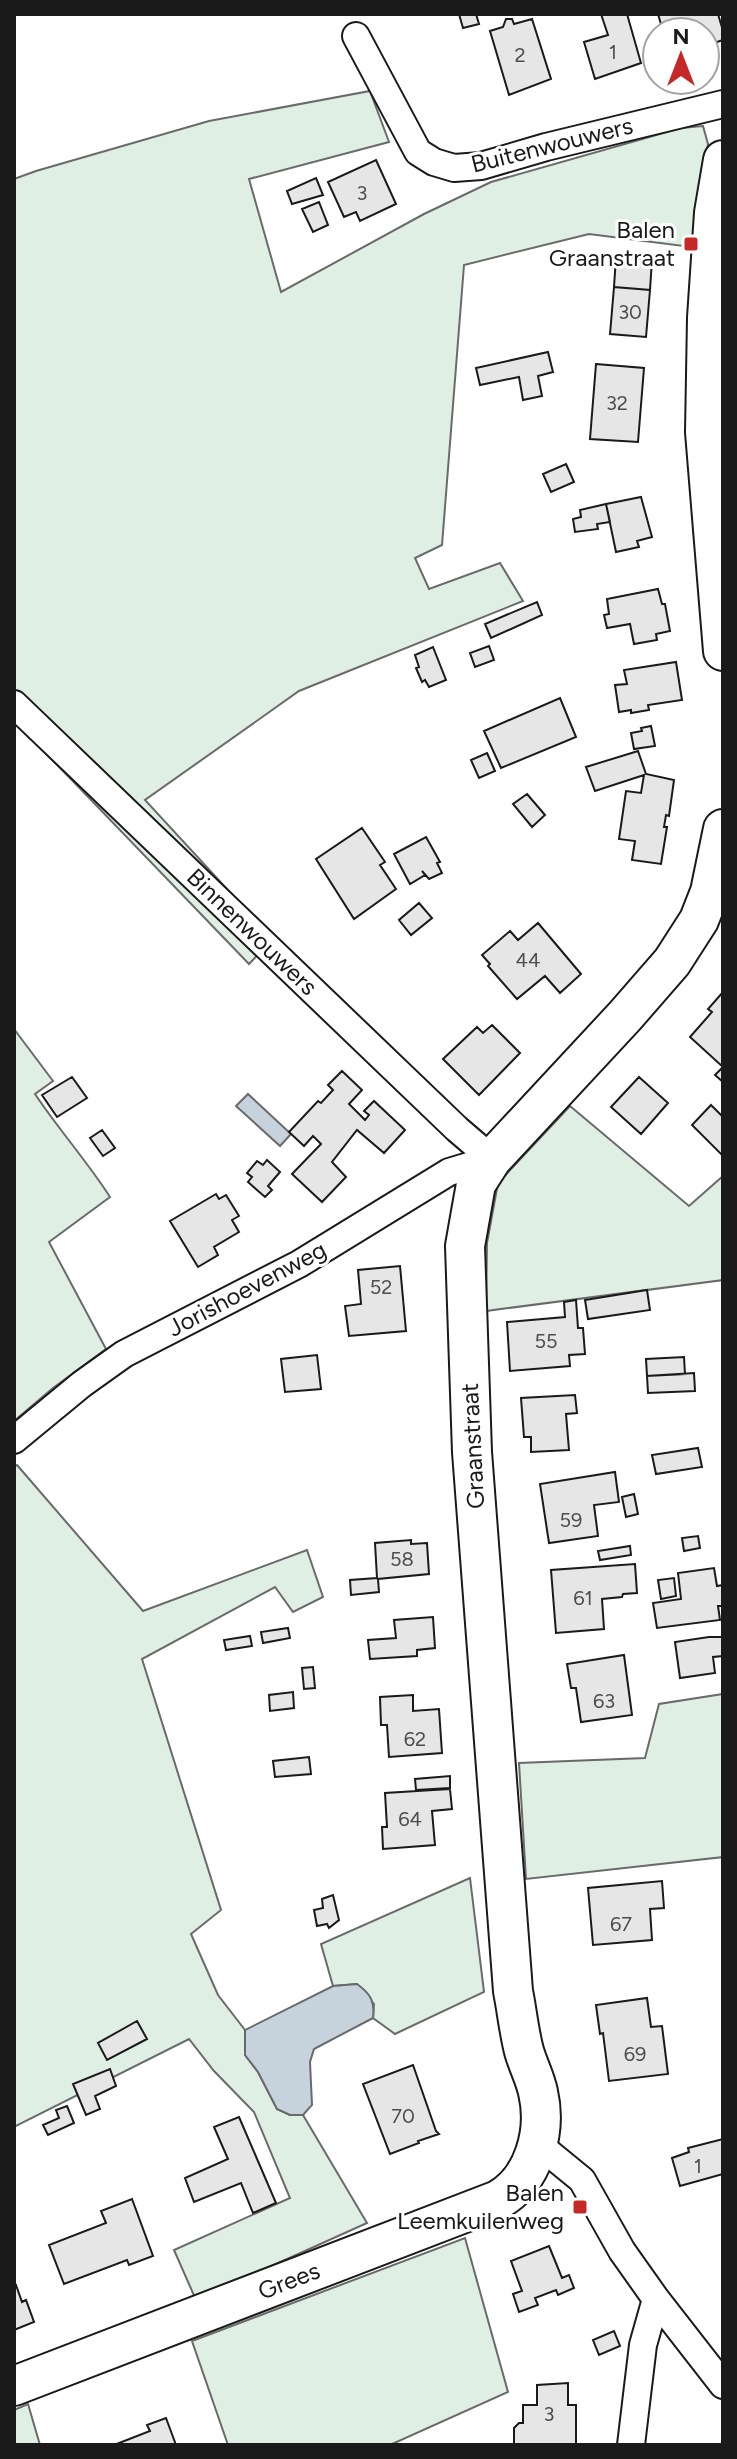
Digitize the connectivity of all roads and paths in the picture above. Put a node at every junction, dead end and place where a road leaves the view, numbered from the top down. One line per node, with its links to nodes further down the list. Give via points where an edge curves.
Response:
1 (356, 36): 2 (street, Buitenwouwers, via 418,152 454,168 481,166)
2 (723, 104)
3 (723, 160): 4 (street, via 707,318 705,432)
4 (723, 651)
5 (14, 704): 7 (street, Binnenwouwers)
6 (723, 829): 7 (street, Graanstraat, via 710,892 672,962)
7 (492, 1159): 8 (street, Jorishoevenweg, via 449,1172 299,1264 124,1354); 9 (street, Graanstraat, via 476,1184 465,1246 472,1452 513,1991 524,2053 538,2089)
8 (14, 1440)
9 (538, 2144): 10 (street, via 582,2180); 12 (street, Grees, via 524,2177 498,2200)
10 (656, 2299): 11 (street); 13 (street, via 643,2345)
11 (723, 2385)
12 (14, 2386)
13 (631, 2445)

